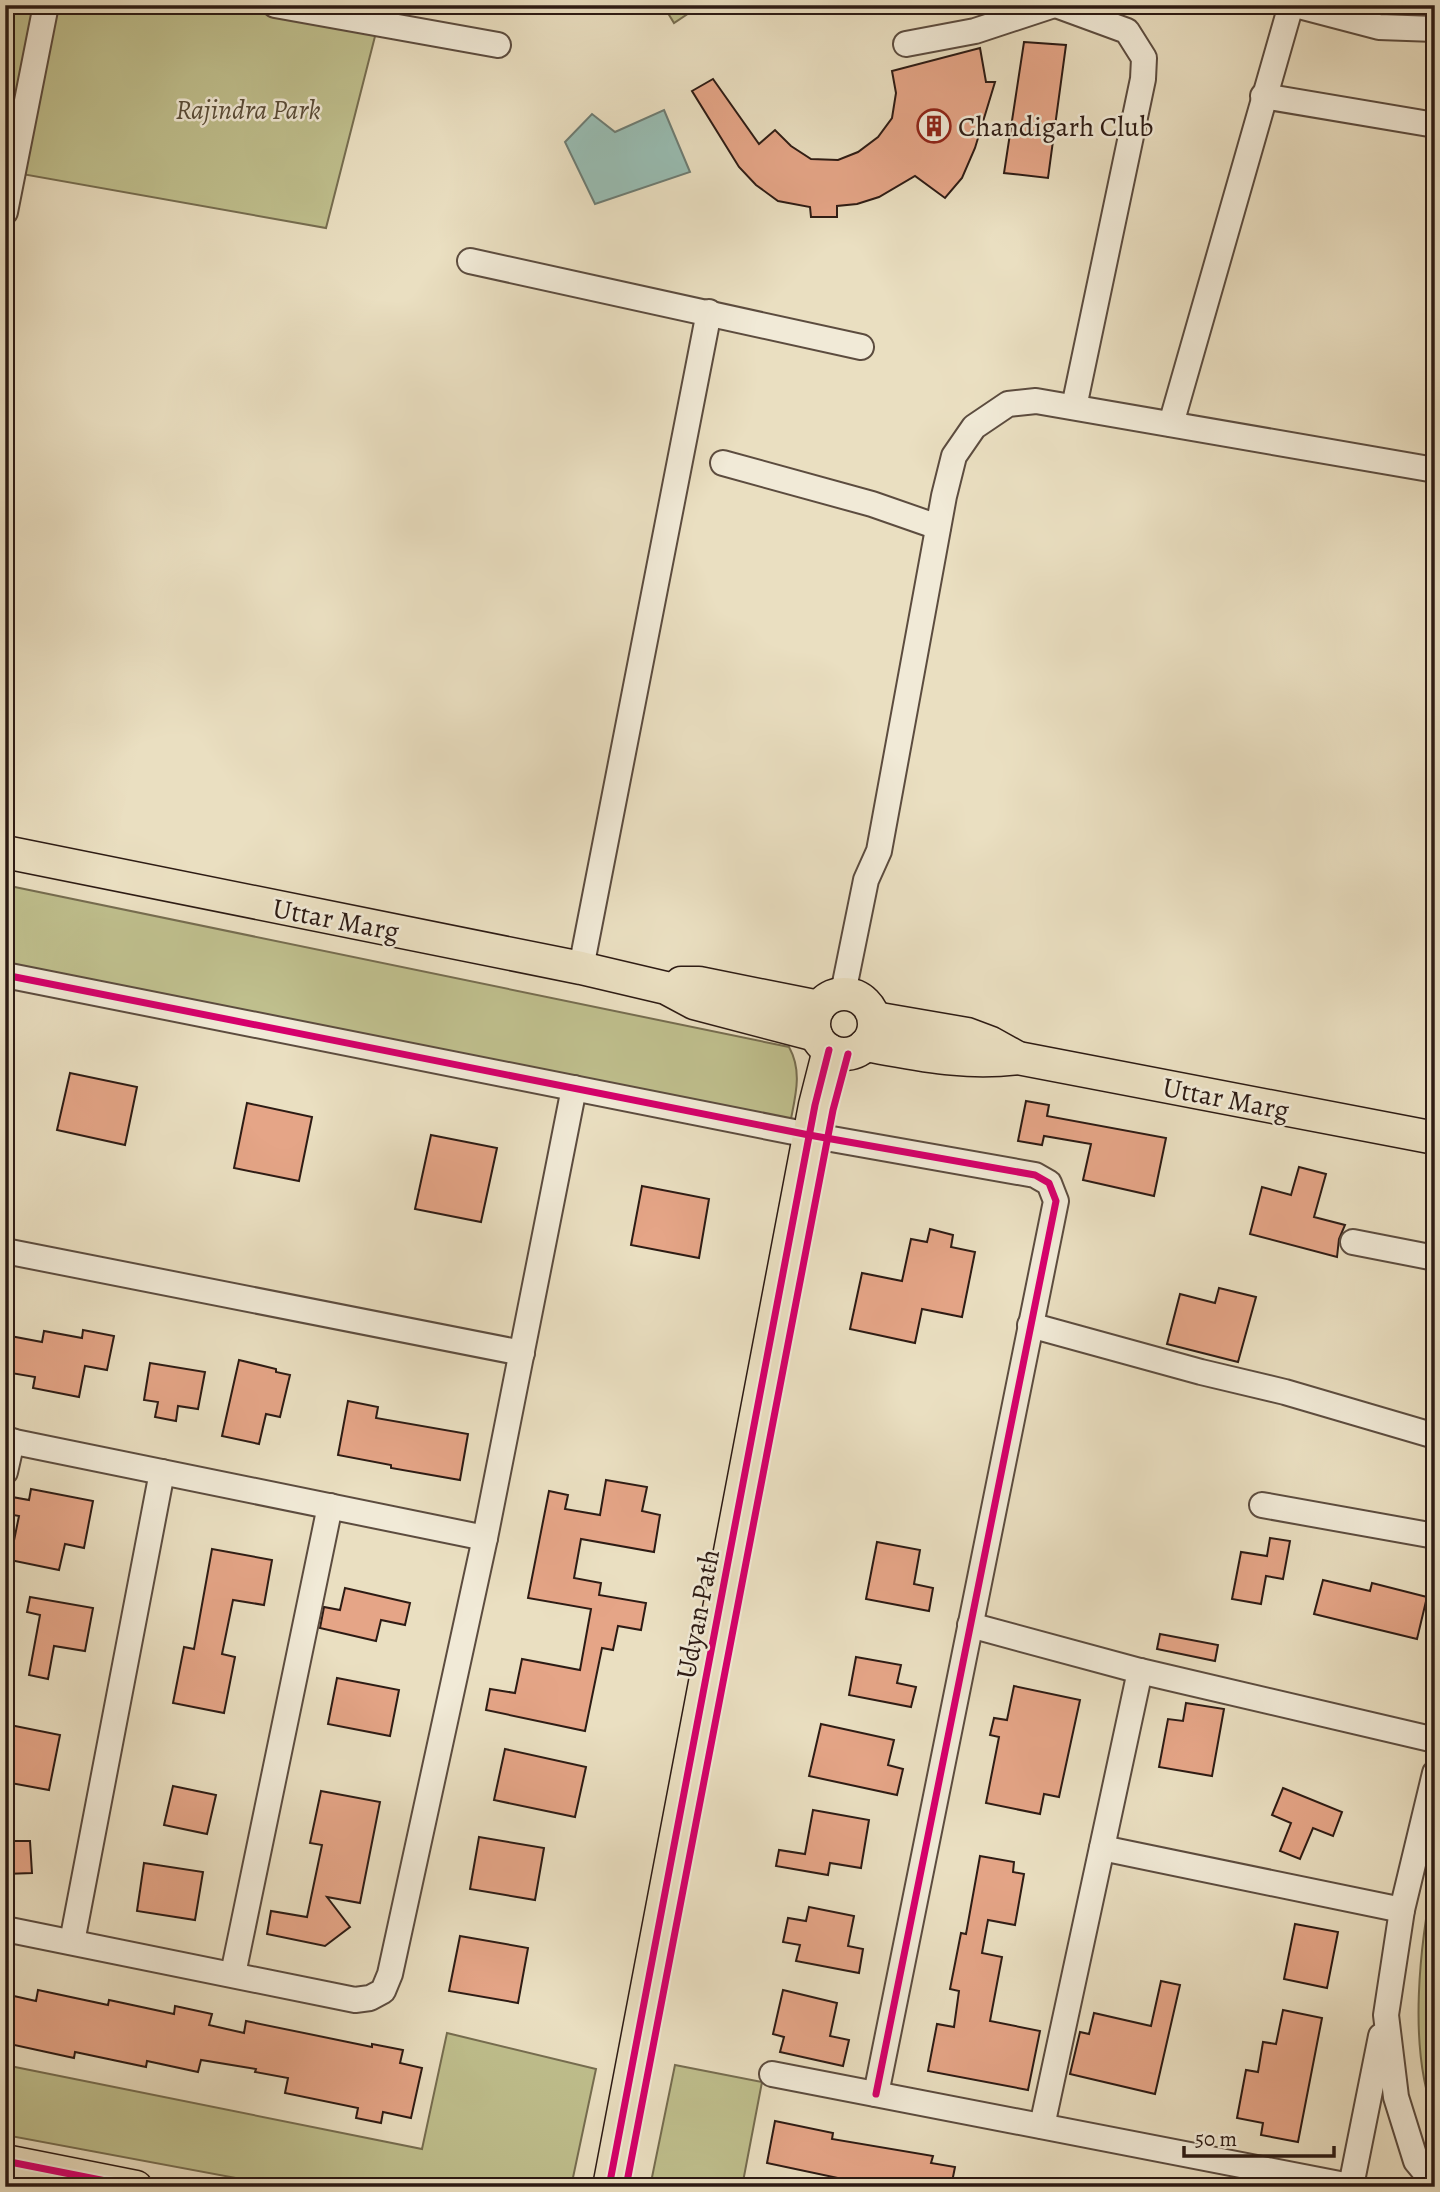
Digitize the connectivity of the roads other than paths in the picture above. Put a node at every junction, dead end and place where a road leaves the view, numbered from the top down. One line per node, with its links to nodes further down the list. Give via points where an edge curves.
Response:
1 (46, 5): 10 (street)
2 (275, 5): 7 (street)
3 (1055, 5): 6 (street, via 975,31); 14 (street, via 1127,32 1144,58)
4 (1293, 5): 5 (street, via 1380,27); 8 (street)
5 (1435, 29)
6 (906, 44)
7 (498, 46)
8 (1263, 96): 9 (street); 15 (street)
9 (1435, 125)
10 (5, 212)
11 (470, 261): 12 (street)
12 (709, 312): 13 (street); 20 (street)
13 (861, 347)
14 (1074, 407): 15 (street); 18 (street, via 1036,401 1007,404 974,426 954,456)
15 (1171, 424): 17 (street)
16 (723, 463): 18 (street)
17 (1435, 470)
18 (938, 527): 22 (street, via 879,851 866,880)
19 (5, 852): 20 (main road, Uttar Marg)
20 (582, 968): 22 (main road, Uttar Marg, via 666,988 694,1003)
21 (5, 975): 23 (street)
22 (844, 1025): 24 (main road, Udyan Path); 25 (main road, Uttar Marg, via 960,1061 1018,1058)
23 (574, 1088): 24 (street); 30 (street)
24 (819, 1137): 29 (street, via 1035,1175 1049,1183 1056,1201); 56 (main road, Udyan Path); 57 (main road, Udyan Path)
25 (1435, 1138)
26 (1353, 1242): 28 (street)
27 (5, 1251): 30 (street)
28 (1435, 1258)
29 (1030, 1325): 31 (street); 39 (street)
30 (522, 1353): 38 (street)
31 (1435, 1436)
32 (8, 1441): 33 (street); 34 (street)
33 (5, 1472)
34 (162, 1472): 36 (street); 46 (street)
35 (1262, 1505): 37 (street)
36 (330, 1506): 38 (street); 47 (street)
37 (1435, 1536)
38 (485, 1538): 47 (street, via 383,1991 355,2000)
39 (970, 1625): 40 (street); 50 (street)
40 (1140, 1671): 41 (street); 43 (street)
41 (1435, 1740)
42 (1435, 1773): 44 (street)
43 (1102, 1848): 44 (street); 51 (street)
44 (1402, 1910): 48 (street)
45 (5, 1928): 46 (street)
46 (72, 1942): 47 (street)
47 (233, 1974)
48 (1385, 2015): 53 (street, via 1396,2097 1416,2161); 54 (street)
49 (772, 2074): 50 (street)
50 (876, 2094): 51 (street)
51 (1042, 2126): 54 (street)
52 (5, 2161): 55 (main road)
53 (1435, 2184)
54 (1353, 2186)
55 (135, 2187)
56 (609, 2187)
57 (626, 2187)

